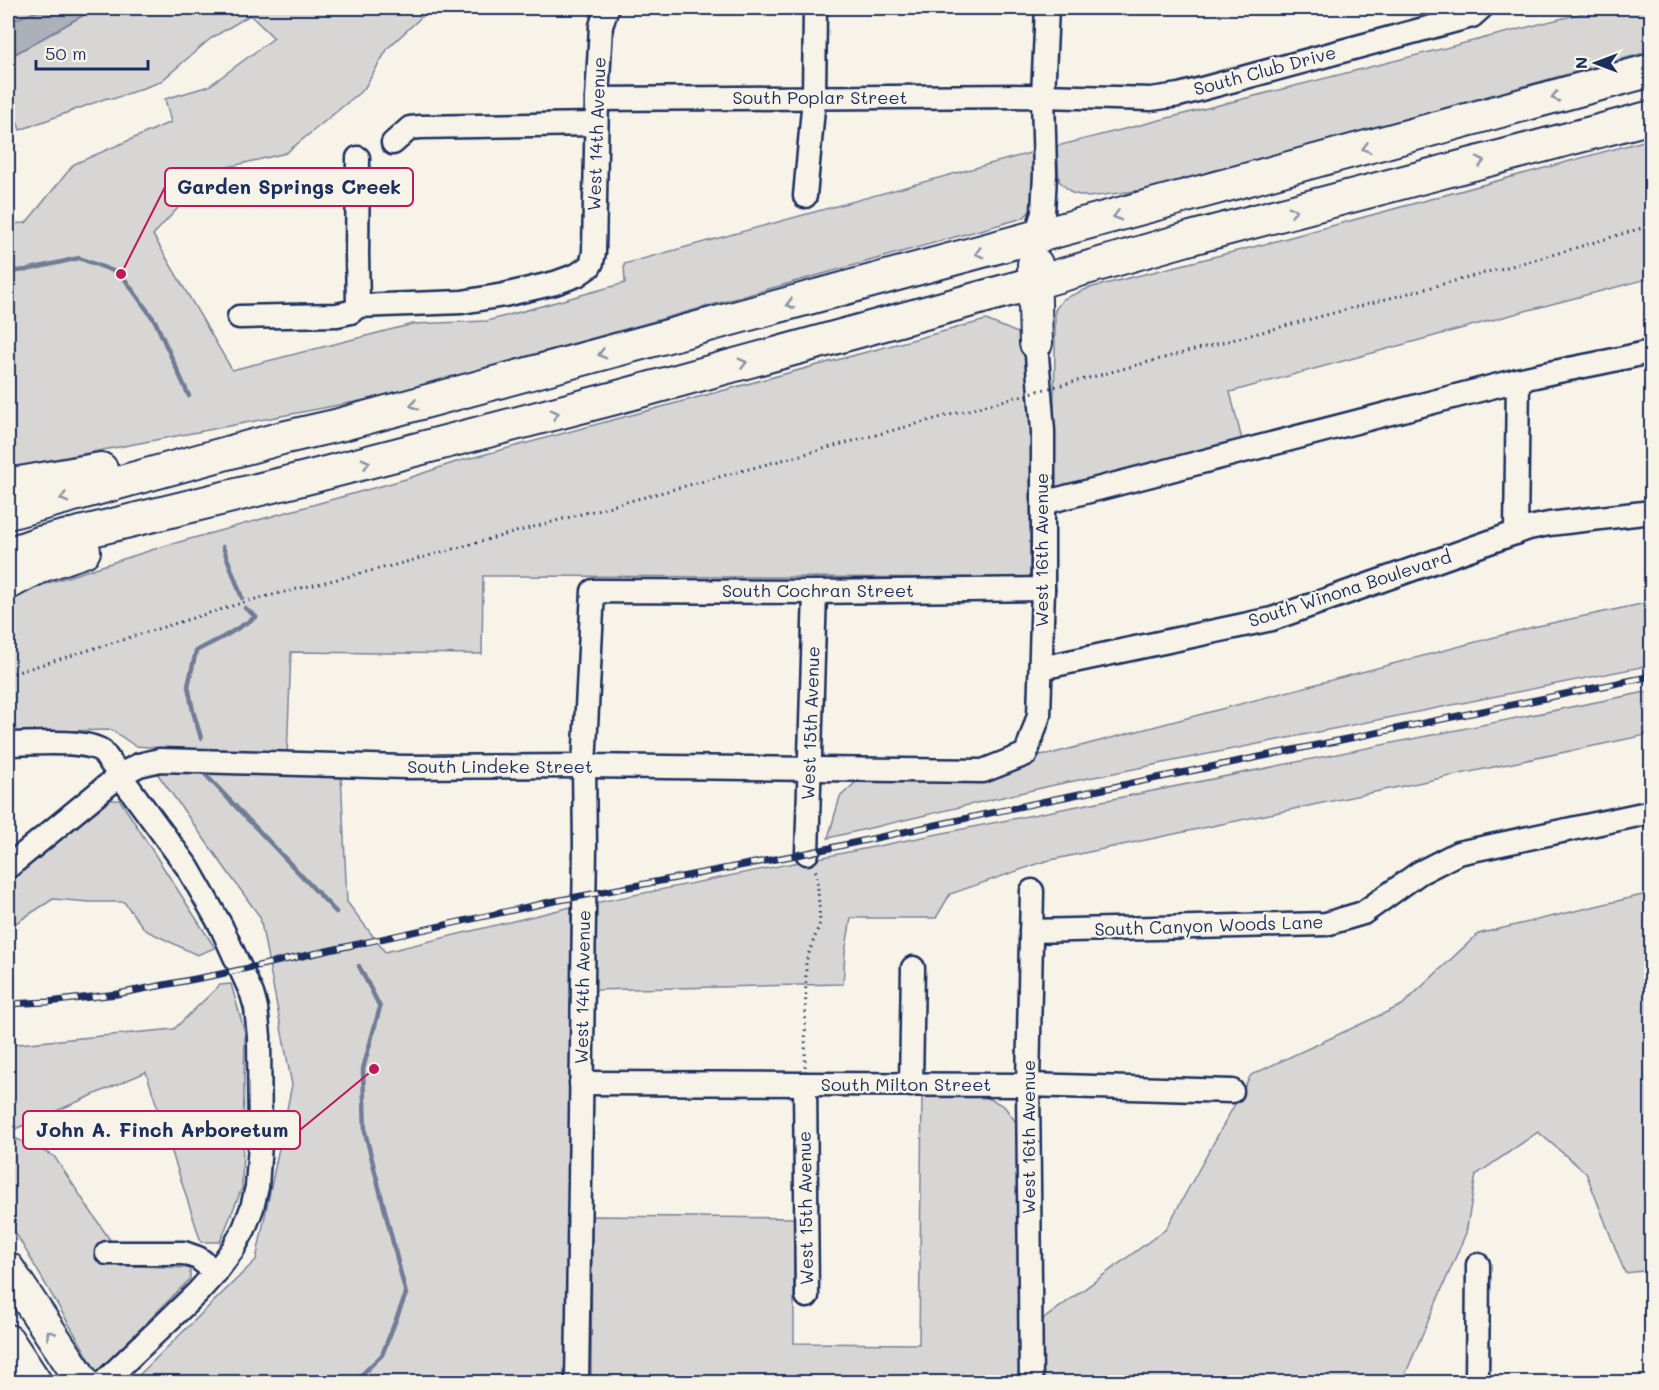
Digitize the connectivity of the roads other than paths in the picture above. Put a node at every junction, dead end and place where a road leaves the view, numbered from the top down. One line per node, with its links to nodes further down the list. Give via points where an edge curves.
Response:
1 (608, 8): 8 (street, West 14th Avenue, via 601,26)
2 (815, 8): 7 (street)
3 (1047, 8): 6 (street)
4 (1481, 8): 6 (street, South Club Drive, via 1472,16 1179,95 1151,99)
5 (1652, 70): 15 (highway, one-way to 15, via 1247,180)
6 (1043, 96): 7 (street, South Poplar Street); 15 (street, via 1044,203)
7 (814, 98): 8 (street, South Poplar Street); 13 (street)
8 (597, 99): 10 (street, West 14th Avenue)
9 (1652, 117): 14 (highway, one-way to 9)
10 (596, 124): 11 (street, via 420,127 410,128); 16 (street, West 14th Avenue, via 594,252 592,262 583,272 504,296 462,302)
11 (393, 143)
12 (358, 158): 16 (street)
13 (806, 196)
14 (1253, 222): 15 (highway, via 1191,238); 19 (highway, via 1217,246 1048,293 1042,302)
15 (1034, 262): 17 (highway); 19 (highway); 22 (highway, one-way to 22)
16 (358, 306): 18 (street, via 337,315)
17 (947, 307): 19 (highway, via 996,309 1018,319); 23 (highway, one-way to 17)
18 (239, 317)
19 (1036, 344): 25 (street, West 16th Avenue)
20 (1652, 351): 21 (street)
21 (1518, 380): 25 (street); 28 (street)
22 (282, 438): 24 (highway); 27 (highway, one-way to 27)
23 (310, 477): 29 (highway, via 39,543); 30 (highway, via 43,565)
24 (8, 485)
25 (1043, 503): 31 (street, West 16th Avenue)
26 (1652, 512): 28 (street, South Winona Boulevard, via 1550,524)
27 (8, 513)
28 (1516, 533): 34 (street, South Winona Boulevard, via 1272,619)
29 (8, 554)
30 (8, 583)
31 (1043, 589): 33 (street, South Cochran Street); 34 (street, West 16th Avenue)
32 (593, 591): 33 (street, South Cochran Street); 37 (street, West 14th Avenue)
33 (815, 592): 38 (street, West 15th Avenue)
34 (1041, 668): 36 (street, West 16th Avenue, via 1039,715)
35 (8, 744): 39 (street, via 93,746 102,751)
36 (1026, 754): 38 (street, South Lindeke Street, via 983,771)
37 (584, 766): 38 (street, South Lindeke Street); 39 (street, South Lindeke Street, via 405,768 160,760 138,765); 46 (street, West 14th Avenue)
38 (809, 769): 41 (street, West 15th Avenue)
39 (120, 775): 42 (street, South Lindeke Street); 54 (street, via 207,899 256,1008 260,1144 257,1186 244,1229)
40 (1652, 812): 44 (street, South Canyon Woods Lane, via 1458,853 1419,873 1363,913 1326,924)
41 (807, 853)
42 (8, 867)
43 (1032, 891): 44 (street, West 16th Avenue)
44 (1032, 931): 49 (street, West 16th Avenue)
45 (913, 968): 48 (street)
46 (581, 1083): 47 (street, South Milton Street); 60 (street, West 14th Avenue)
47 (805, 1084): 48 (street, South Milton Street); 55 (street, West 15th Avenue)
48 (911, 1084): 49 (street, South Milton Street)
49 (1028, 1085): 50 (street, South Milton Street); 61 (street, West 16th Avenue)
50 (1232, 1092)
51 (107, 1253): 54 (street, via 184,1253)
52 (1478, 1265): 62 (street)
53 (8, 1269): 58 (highway, one-way to 53)
54 (216, 1272): 59 (street)
55 (807, 1296)
56 (8, 1341): 57 (highway)
57 (35, 1383)
58 (83, 1383)
59 (105, 1383)
60 (577, 1383)
61 (1031, 1383)
62 (1477, 1383)

